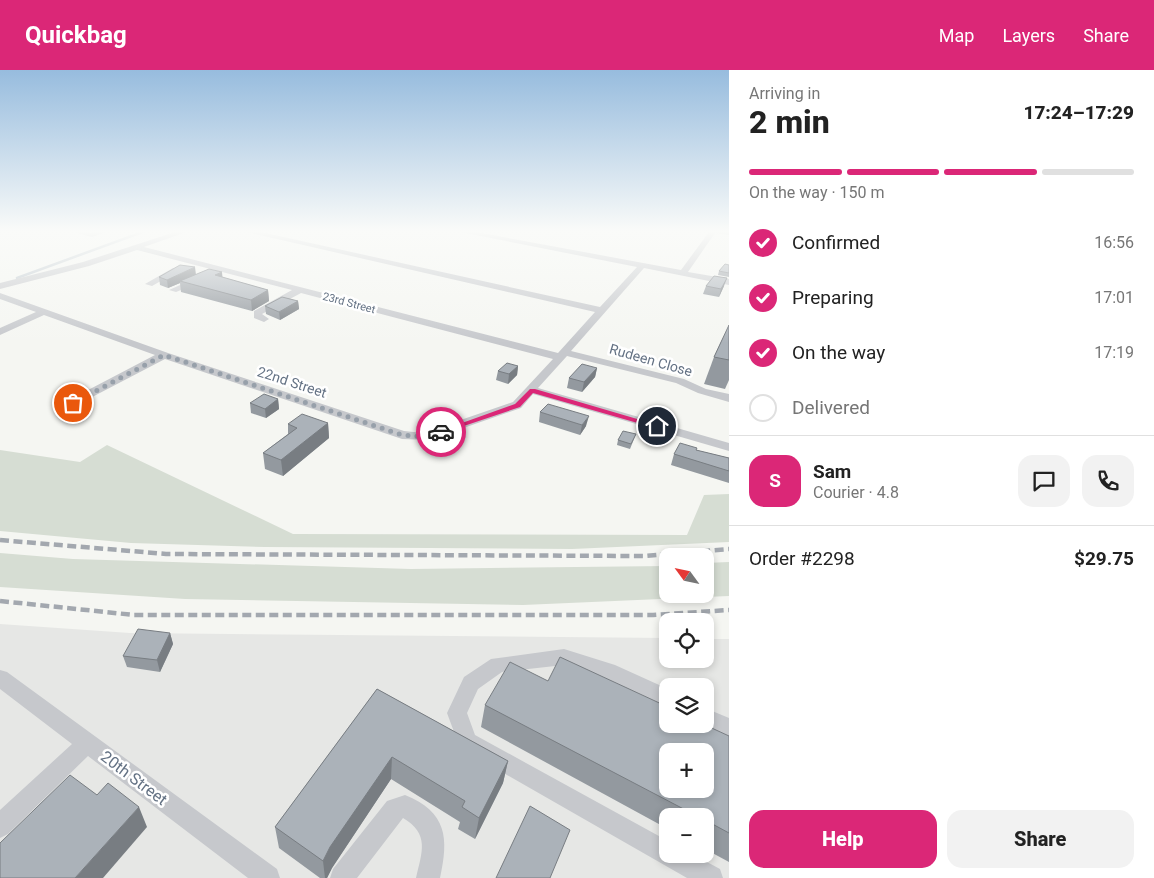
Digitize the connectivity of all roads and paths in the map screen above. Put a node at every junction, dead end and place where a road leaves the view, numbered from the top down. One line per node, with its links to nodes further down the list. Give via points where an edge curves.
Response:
1 (62, 268): 12 (street)
2 (181, 268): 13 (street)
3 (213, 268): 8 (street, 23rd Street)
4 (412, 268): 20 (street)
5 (640, 268): 20 (street, 22nd Street)
6 (652, 268): 9 (street)
7 (687, 268): 9 (street)
8 (221, 270): 10 (street, 23rd Street); 16 (street)
9 (683, 273): 11 (street)
10 (254, 278): 14 (street); 15 (street, 23rd Street)
11 (729, 282)
12 (2, 283)
13 (149, 284)
14 (240, 286)
15 (285, 286): 17 (street, 23rd Street); 18 (street)
16 (173, 290)
17 (300, 290): 22 (street, via 257,313); 24 (street, 23rd Street)
18 (274, 293)
19 (0, 296): 21 (street, 22nd Street)
20 (603, 310): 24 (street, 22nd Street)
21 (43, 312): 23 (street); 25 (street, 22nd Street)
22 (264, 319)
23 (0, 332)
24 (561, 354): 26 (street, 22nd Street); 27 (street, Rudeen Close, via 680,381)
25 (164, 355): 26 (street, 22nd Street, via 402,435 424,437 495,415 517,405); 28 (street)
26 (532, 390): 29 (street)
27 (729, 398)
28 (73, 403)
29 (729, 447)
30 (0, 678): 34 (street, 20th Street)
31 (659, 695): 36 (street, via 608,670 564,657 498,665 471,683 457,713 467,741)
32 (714, 721): 33 (street)
33 (729, 728)
34 (87, 743): 35 (street); 38 (street, 20th Street)
35 (0, 826)
36 (659, 849)
37 (684, 863): 41 (street)
38 (268, 878)
39 (342, 878): 40 (street, via 395,809 404,806 424,816 433,830 433,855)
40 (428, 878)
41 (711, 878)

